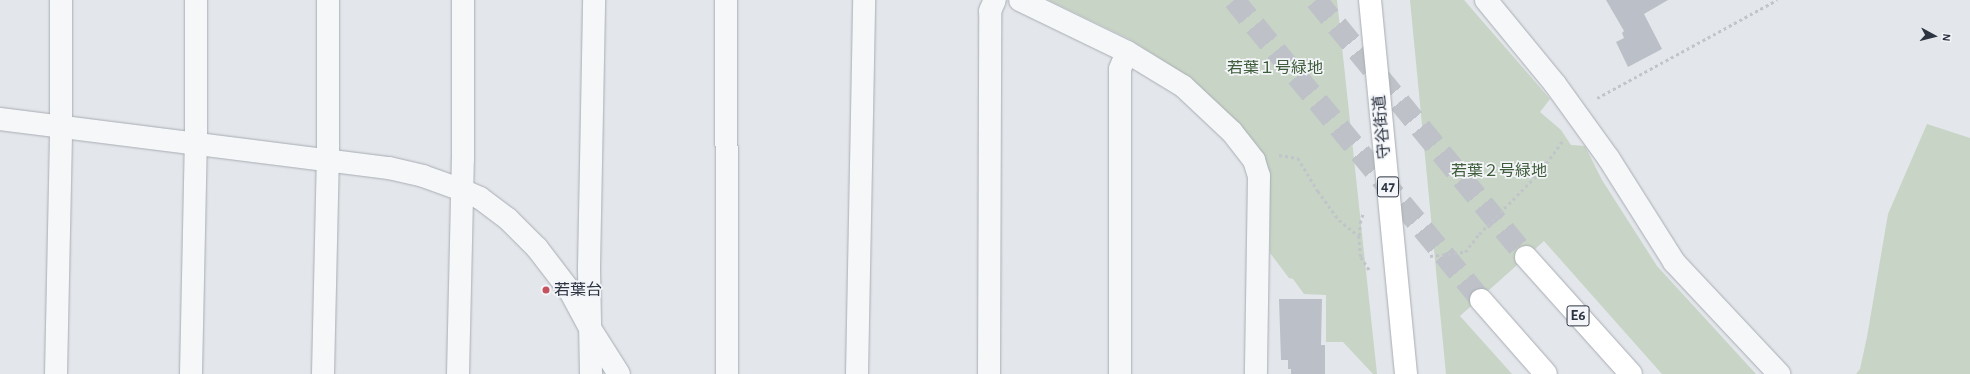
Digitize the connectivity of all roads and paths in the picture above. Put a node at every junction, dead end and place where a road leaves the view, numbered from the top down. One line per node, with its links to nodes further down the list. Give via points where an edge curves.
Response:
1 (61, 0): 16 (street)
2 (196, 0): 17 (street)
3 (328, 0): 19 (street)
4 (463, 0): 20 (street)
5 (594, 0): 27 (street, via 589,267)
6 (726, 0): 34 (street)
7 (864, 0): 35 (street)
8 (995, 0): 36 (street, via 990,10)
9 (1020, 0): 13 (street)
10 (1370, 0): 39 (main road, 守谷街道 / 47)
11 (1486, 0): 14 (street, via 1555,84)
12 (1777, 0): 14 (path)
13 (1127, 52): 18 (street, via 1184,86 1232,132); 37 (street, via 1120,69)
14 (1576, 114): 23 (path, via 1540,173 1479,234 1465,252); 42 (street, via 1609,159 1674,262)
15 (0, 119): 16 (street)
16 (61, 127): 17 (street); 28 (street)
17 (196, 144): 19 (street); 29 (street)
18 (1254, 160): 22 (path, via 1282,154 1298,158 1339,220); 38 (street, via 1259,176)
19 (328, 161): 20 (street, via 389,168 423,176); 30 (street)
20 (462, 190): 27 (street, via 480,198 508,219 537,248 570,291); 31 (street)
21 (1364, 211): 22 (path)
22 (1359, 236): 25 (path, via 1361,257)
23 (1430, 256)
24 (1526, 257): 41 (main road, E6)
25 (1371, 273)
26 (1481, 300): 40 (main road)
27 (591, 330): 32 (street); 33 (street)
28 (56, 374)
29 (191, 374)
30 (323, 374)
31 (458, 374)
32 (591, 374)
33 (619, 374)
34 (727, 374)
35 (857, 374)
36 (989, 374)
37 (1120, 374)
38 (1256, 374)
39 (1406, 374)
40 (1546, 374)
41 (1630, 374)
42 (1779, 374)

